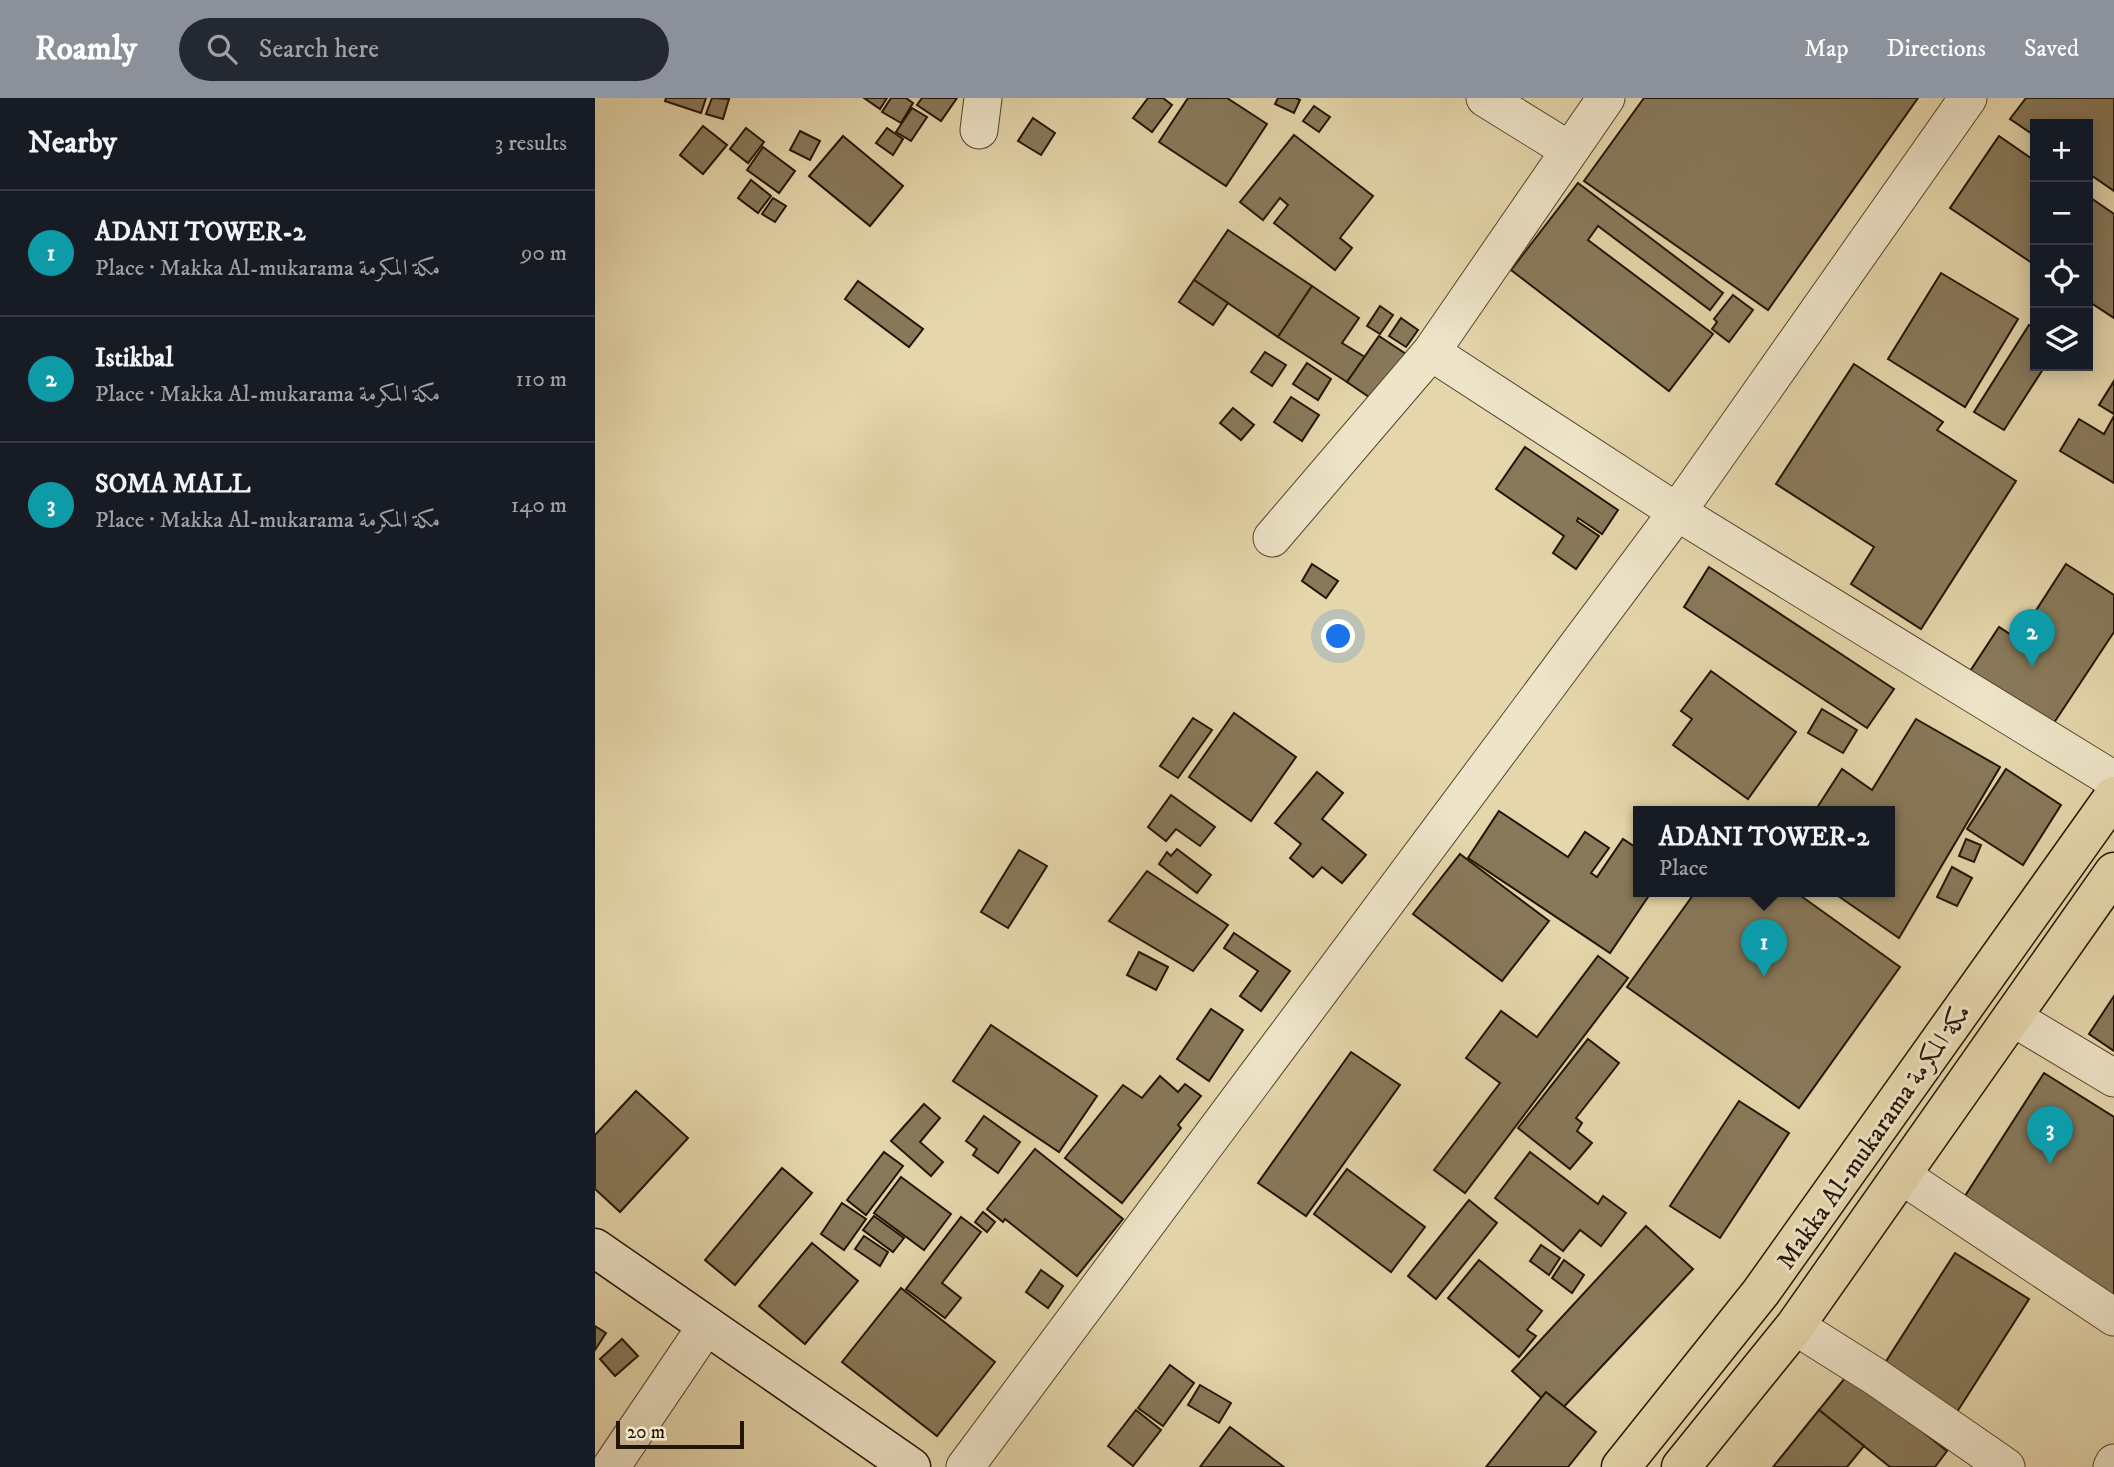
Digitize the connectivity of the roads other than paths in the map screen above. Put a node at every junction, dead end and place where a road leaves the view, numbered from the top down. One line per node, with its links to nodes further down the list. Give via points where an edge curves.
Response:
1 (1485, 98): 4 (street)
2 (1606, 98): 4 (street)
3 (1968, 98): 6 (street)
4 (1569, 150): 5 (street)
5 (1431, 352): 6 (street); 7 (street)
6 (1677, 512): 8 (street); 20 (street)
7 (1272, 538)
8 (2114, 780)
9 (2114, 796): 21 (highway, Makka Al-mukarama مكة المكرمة, via 1761,1292)
10 (2114, 872): 11 (highway, Makka Al-mukarama مكة المكرمة)
11 (2012, 1017): 12 (street); 13 (highway, Makka Al-mukarama مكة المكرمة)
12 (2114, 1078)
13 (1901, 1175): 15 (street); 17 (highway, Makka Al-mukarama مكة المكرمة)
14 (595, 1248): 16 (street)
15 (2114, 1317)
16 (707, 1325): 18 (street); 19 (street)
17 (1795, 1326): 22 (highway, Makka Al-mukarama مكة المكرمة); 23 (street)
18 (611, 1467)
19 (911, 1467)
20 (965, 1467)
21 (1621, 1467)
22 (1681, 1467)
23 (2006, 1467)

